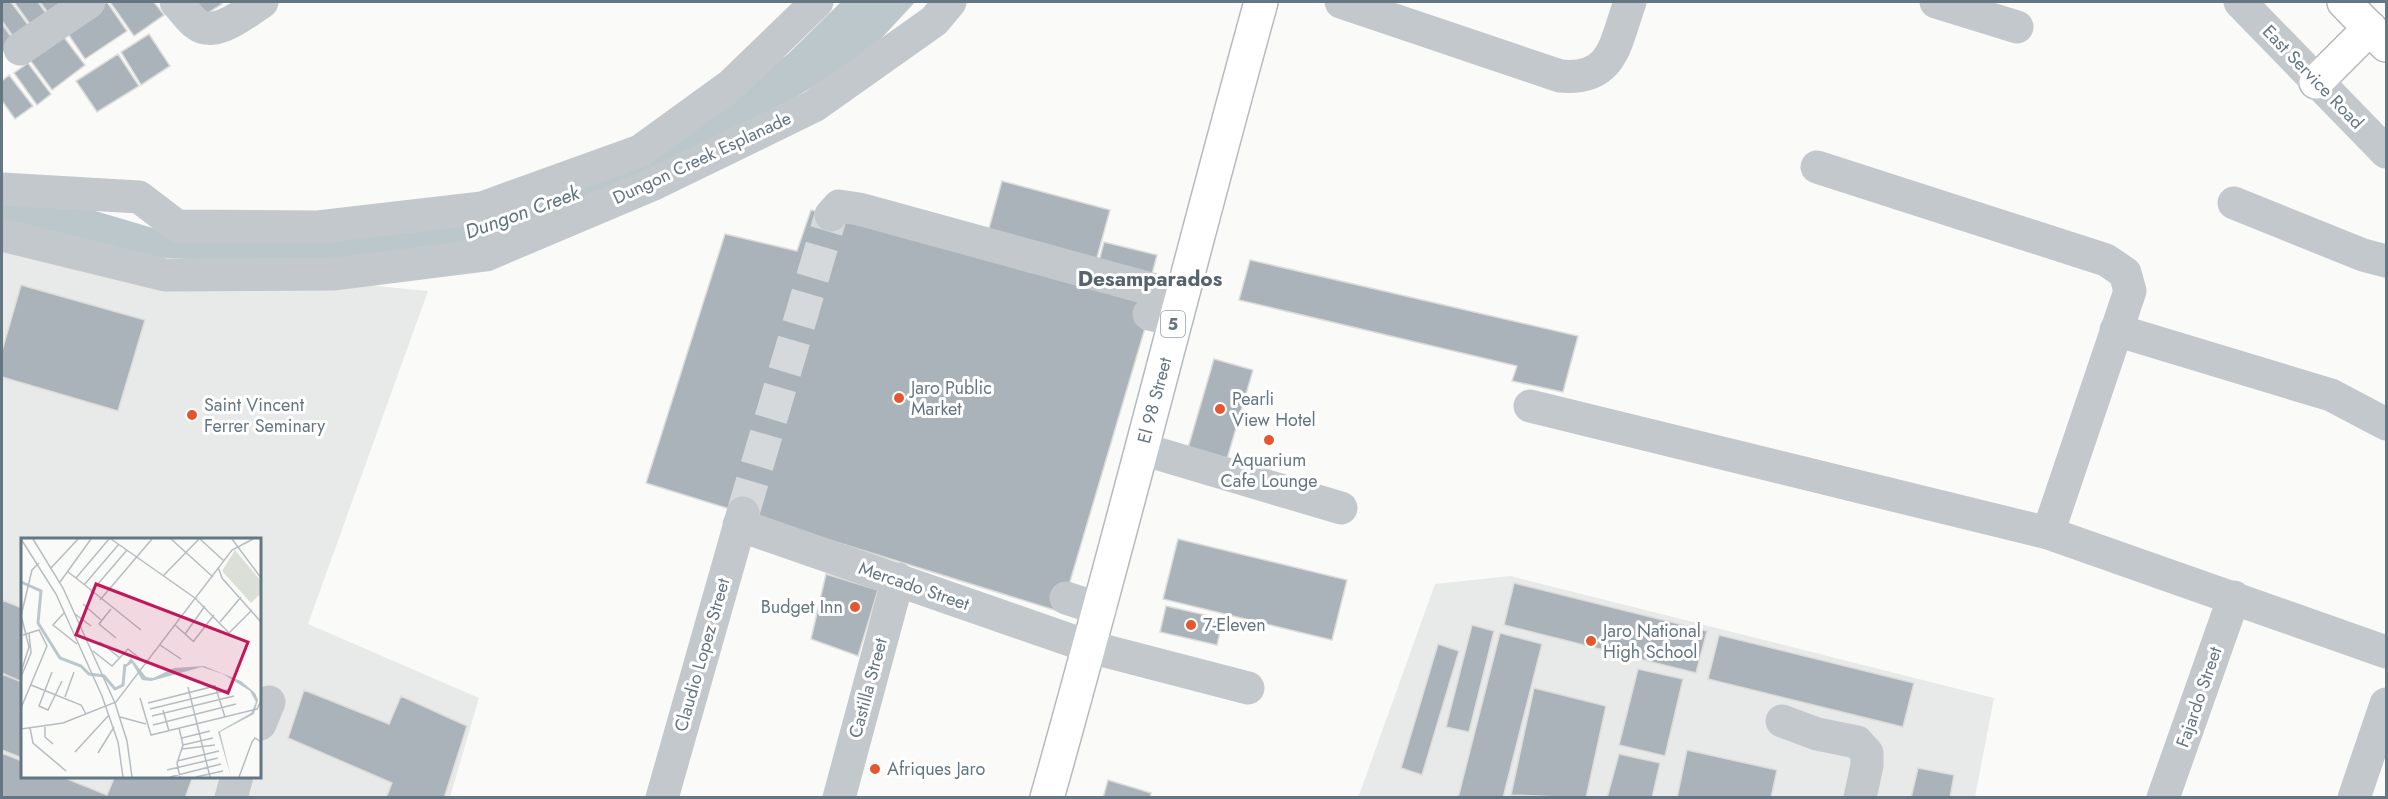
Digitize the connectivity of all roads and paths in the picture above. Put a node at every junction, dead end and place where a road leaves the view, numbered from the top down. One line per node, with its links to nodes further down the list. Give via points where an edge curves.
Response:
1 (89, 2): 14 (street)
2 (176, 2): 3 (street, via 196,25 211,28 231,23)
3 (262, 2)
4 (817, 2): 18 (street, Dungon Creek Esplanade, via 731,86 640,151 482,208 318,226 177,226 139,198)
5 (950, 2): 21 (street, Dungon Creek Esplanade, via 934,21 814,106 656,183 486,255 335,274 165,274)
6 (1261, 2): 23 (main road, El 98 Street / 5)
7 (1341, 2): 8 (street, via 1560,76 1578,78 1595,73 1608,62)
8 (1630, 2)
9 (1936, 2): 12 (street)
10 (2240, 2): 15 (street, East Service Road)
11 (2344, 2): 13 (main road)
12 (2017, 27)
13 (2378, 37): 15 (main road)
14 (20, 49)
15 (2316, 82): 16 (street, East Service Road)
16 (2386, 152)
17 (1817, 167): 24 (street, via 2106,260 2125,273 2130,291)
18 (2, 189)
19 (2234, 203): 22 (street)
20 (835, 211): 23 (street, via 859,209)
21 (2, 235)
22 (2386, 261)
23 (1167, 310): 27 (main road, El 98 Street / 5)
24 (2116, 330): 26 (street, via 2331,395); 30 (street)
25 (1530, 405): 30 (street)
26 (2386, 424)
27 (1142, 449): 28 (street); 34 (main road, El 98 Street / 5)
28 (1341, 508)
29 (741, 519): 31 (street, Mercado Street); 42 (street, Claudio Lopez Street)
30 (2048, 533): 32 (street)
31 (898, 579): 35 (street, Mercado Street); 43 (street, Castilla Street)
32 (2234, 597): 36 (street); 46 (street, Fajardo Street)
33 (1066, 598): 34 (street)
34 (1100, 609): 35 (main road, El 98 Street / 5)
35 (1090, 647): 37 (street, Mercado Street); 44 (main road, El 98 Street / 5)
36 (2386, 652)
37 (1248, 688)
38 (2386, 704): 47 (street)
39 (1782, 721): 45 (street, via 1816,734 1857,742 1867,753)
40 (237, 778): 41 (street)
41 (231, 798)
42 (662, 798)
43 (838, 798)
44 (1047, 798)
45 (1860, 798)
46 (2163, 798)
47 (2354, 798)

